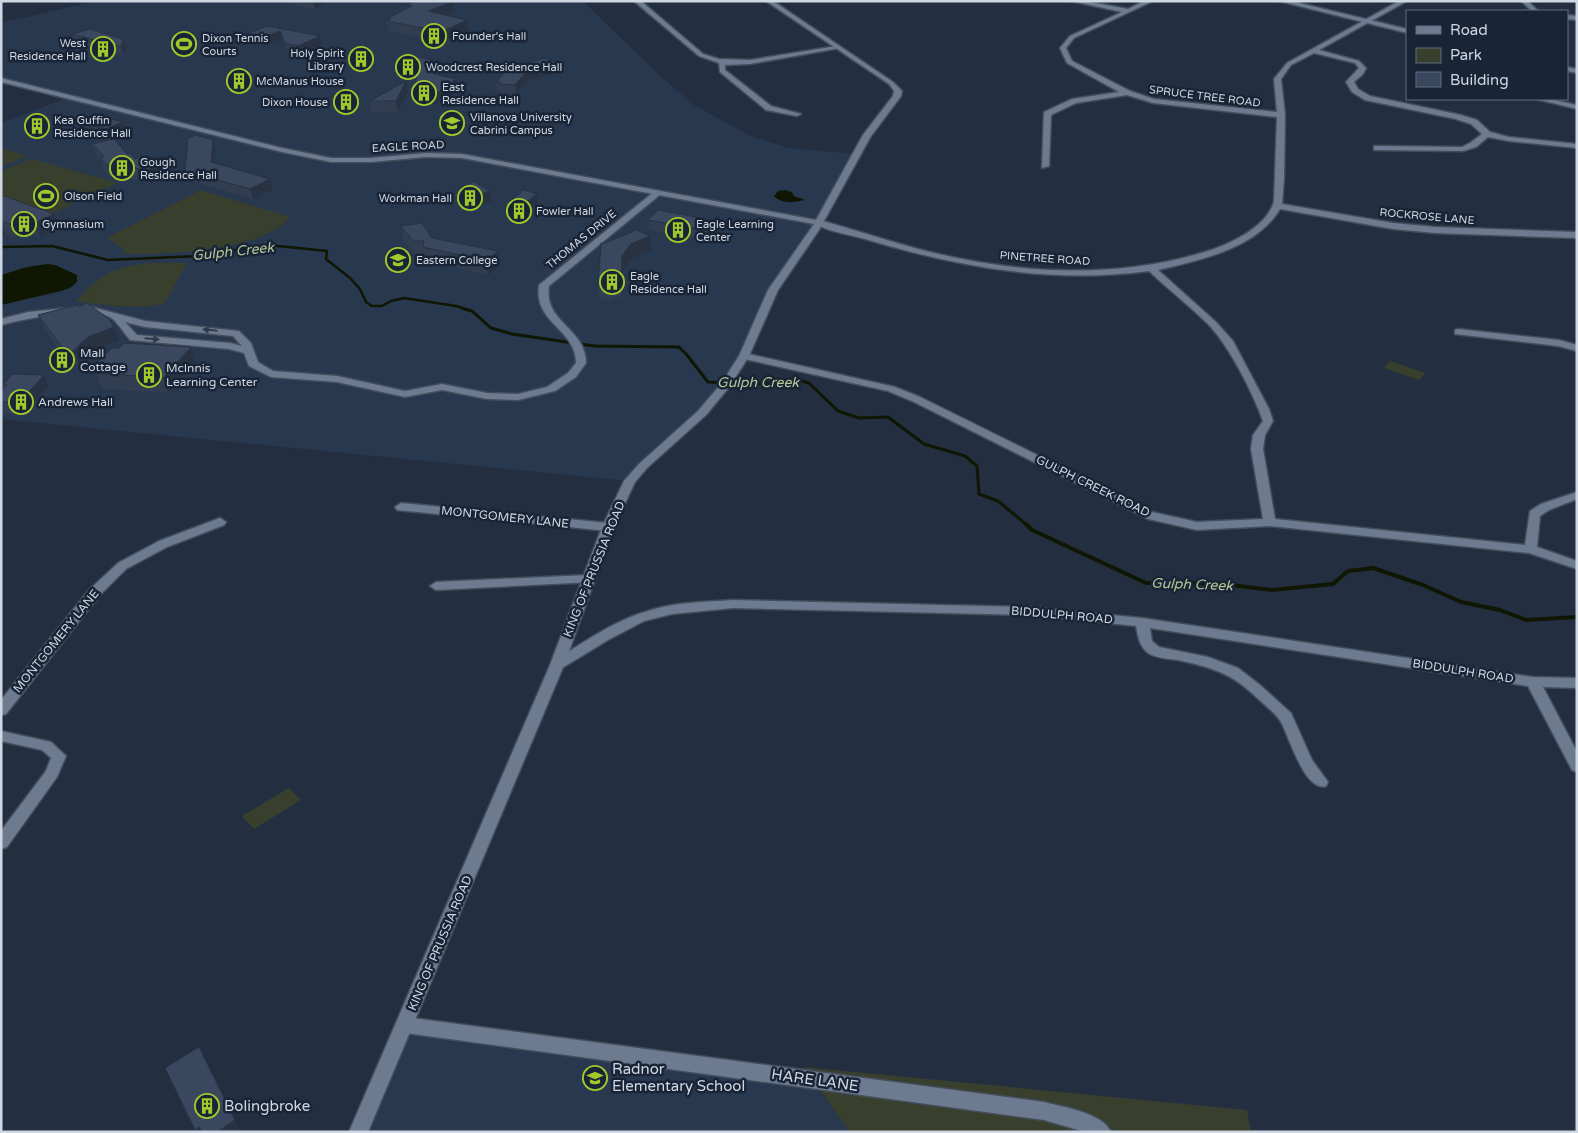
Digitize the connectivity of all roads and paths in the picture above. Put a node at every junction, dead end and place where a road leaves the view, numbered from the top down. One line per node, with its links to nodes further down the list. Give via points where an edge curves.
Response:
1 (637, 1): 14 (street, via 701,55)
2 (769, 1): 12 (street, KING OF PRUSSIA ROAD)
3 (1074, 1): 9 (street)
4 (1150, 1): 9 (street, SPRUCE TREE ROAD)
5 (1282, 1): 10 (street)
6 (1404, 1): 10 (street)
7 (1524, 1): 8 (street)
8 (1533, 10)
9 (1128, 11): 16 (street, SPRUCE TREE ROAD, via 1072,37 1063,48 1069,62)
10 (1368, 22): 11 (street); 13 (street)
11 (1406, 31)
12 (837, 48): 14 (street, via 750,62); 27 (street, KING OF PRUSSIA ROAD, via 891,83 898,91 893,104 858,148)
13 (1314, 51): 20 (street, via 1289,64 1280,73 1277,82); 21 (street, via 1357,62 1363,68 1350,82 1354,90 1368,98 1423,107 1474,122)
14 (724, 62): 19 (street, via 722,71 769,108)
15 (1, 80): 25 (street, EAGLE ROAD, via 331,160 462,156)
16 (1127, 94): 20 (street, SPRUCE TREE ROAD, via 1153,101); 24 (street, via 1071,102 1046,114)
17 (1545, 100): 18 (street)
18 (1577, 107)
19 (797, 114)
20 (1281, 116): 26 (street)
21 (1487, 134): 22 (street); 23 (street, via 1463,149)
22 (1577, 146)
23 (1377, 148)
24 (1045, 166)
25 (658, 193): 27 (street, EAGLE ROAD); 34 (street, THOMAS DRIVE, via 544,285 544,305 580,350 581,363 572,375 551,389 518,397 487,396 442,387 405,394 337,379 271,374 253,364)
26 (1278, 206): 28 (street, ROCKROSE LANE, via 1393,226); 29 (street, PINETREE ROAD, via 1266,221 1238,242 1199,258)
27 (819, 223): 29 (street, PINETREE ROAD, via 946,258 1022,270 1083,274); 35 (street, KING OF PRUSSIA ROAD, via 773,290)
28 (1577, 235)
29 (1153, 270): 39 (street, via 1213,324 1229,343 1264,409 1268,421 1259,435 1257,449)
30 (114, 315): 31 (street, via 68,310); 34 (street, one-way to 34, via 134,338 230,346); 34 (street, THOMAS DRIVE, one-way to 30, via 246,343 236,333 145,324)
31 (1, 322)
32 (1458, 332): 33 (street, via 1559,343)
33 (1577, 348)
34 (247, 351)
35 (744, 356): 39 (street, GULPH CREEK ROAD, via 891,389 1148,514 1196,526); 40 (street, KING OF PRUSSIA ROAD, via 702,413 630,480)
36 (1577, 495): 41 (street, via 1534,514)
37 (401, 507): 40 (street, MONTGOMERY LANE)
38 (220, 522): 49 (street, MONTGOMERY LANE, via 163,544 122,566 94,593)
39 (1270, 522): 41 (street, GULPH CREEK ROAD)
40 (608, 527): 43 (street, KING OF PRUSSIA ROAD)
41 (1531, 549): 42 (street, GULPH CREEK ROAD)
42 (1577, 564)
43 (588, 579): 44 (street); 46 (street, KING OF PRUSSIA ROAD)
44 (436, 586)
45 (1142, 622): 46 (street, BIDDULPH ROAD, via 1029,611 733,604 650,615 617,629); 47 (street, BIDDULPH ROAD); 52 (street, via 1146,643 1155,651 1208,662 1233,671 1255,688 1286,717 1306,763)
46 (557, 665): 54 (street, KING OF PRUSSIA ROAD)
47 (1532, 682): 48 (street, BIDDULPH ROAD); 51 (street)
48 (1577, 683)
49 (1, 710)
50 (1, 736): 53 (street, via 46,746 59,756 52,773)
51 (1577, 766)
52 (1321, 782)
53 (1, 843)
54 (405, 1024): 55 (street, KING OF PRUSSIA ROAD); 56 (street, HARE LANE, via 1044,1112 1090,1124)
55 (358, 1132)
56 (1102, 1132)

